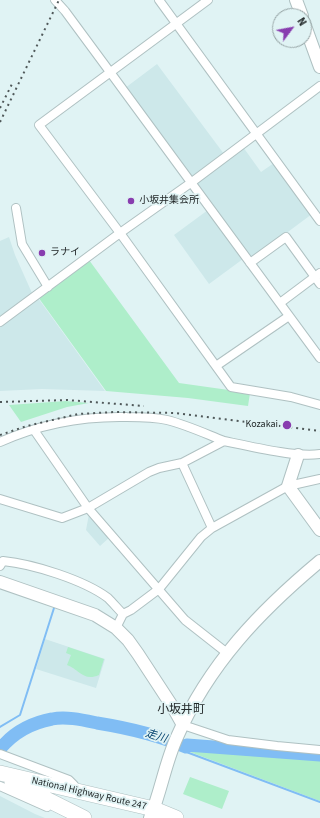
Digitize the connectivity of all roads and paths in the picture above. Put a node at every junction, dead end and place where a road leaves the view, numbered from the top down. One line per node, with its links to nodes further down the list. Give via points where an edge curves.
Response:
1 (55, 0): 7 (street)
2 (159, 0): 4 (street)
3 (208, 0): 4 (street)
4 (176, 23): 7 (street); 9 (street)
5 (312, 45): 6 (main road)
6 (320, 67)
7 (110, 72): 10 (street); 13 (street, via 39,125)
8 (320, 86): 9 (street)
9 (257, 133): 10 (street); 12 (street)
10 (192, 182): 13 (street); 14 (street)
11 (16, 208): 16 (street, via 22,244)
12 (320, 221)
13 (120, 233): 16 (street); 21 (street)
14 (250, 263): 15 (street, via 286,237); 17 (street)
15 (318, 278): 17 (street)
16 (48, 287): 19 (street)
17 (280, 303): 18 (street)
18 (289, 316): 20 (street); 21 (street)
19 (0, 322)
20 (318, 353)
21 (216, 366): 22 (street, via 231,387 291,396)
22 (320, 405)
23 (34, 430): 24 (street, via 79,419 107,416 142,417 167,420); 25 (street); 32 (street)
24 (224, 441): 27 (street); 28 (street)
25 (0, 442)
26 (320, 454): 27 (street)
27 (298, 455): 30 (main road)
28 (182, 463): 32 (street, via 149,472); 33 (street)
29 (320, 479): 30 (street)
30 (288, 486): 33 (street); 34 (main road)
31 (0, 500): 32 (street, via 62,518)
32 (88, 508): 38 (street)
33 (212, 528): 38 (street, via 201,537)
34 (320, 530)
35 (320, 561): 41 (main road, via 256,619)
36 (1, 562): 39 (street, via 35,566 85,585 107,598)
37 (0, 582): 40 (main road, via 95,615)
38 (159, 589): 39 (street); 41 (street, via 185,620)
39 (123, 614): 40 (street)
40 (116, 628): 42 (main road, via 138,654)
41 (227, 653): 42 (main road)
42 (183, 725): 43 (street, via 228,740); 48 (main road, via 173,747)
43 (320, 750)
44 (0, 754): 47 (street, via 69,780)
45 (0, 774): 47 (highway, National Highway Route 247); 49 (highway, National Highway Route 247)
46 (0, 786): 49 (street)
47 (76, 790): 48 (highway, National Highway Route 247)
48 (152, 814): 50 (highway, National Highway Route 247)
49 (76, 818)
50 (176, 818)

